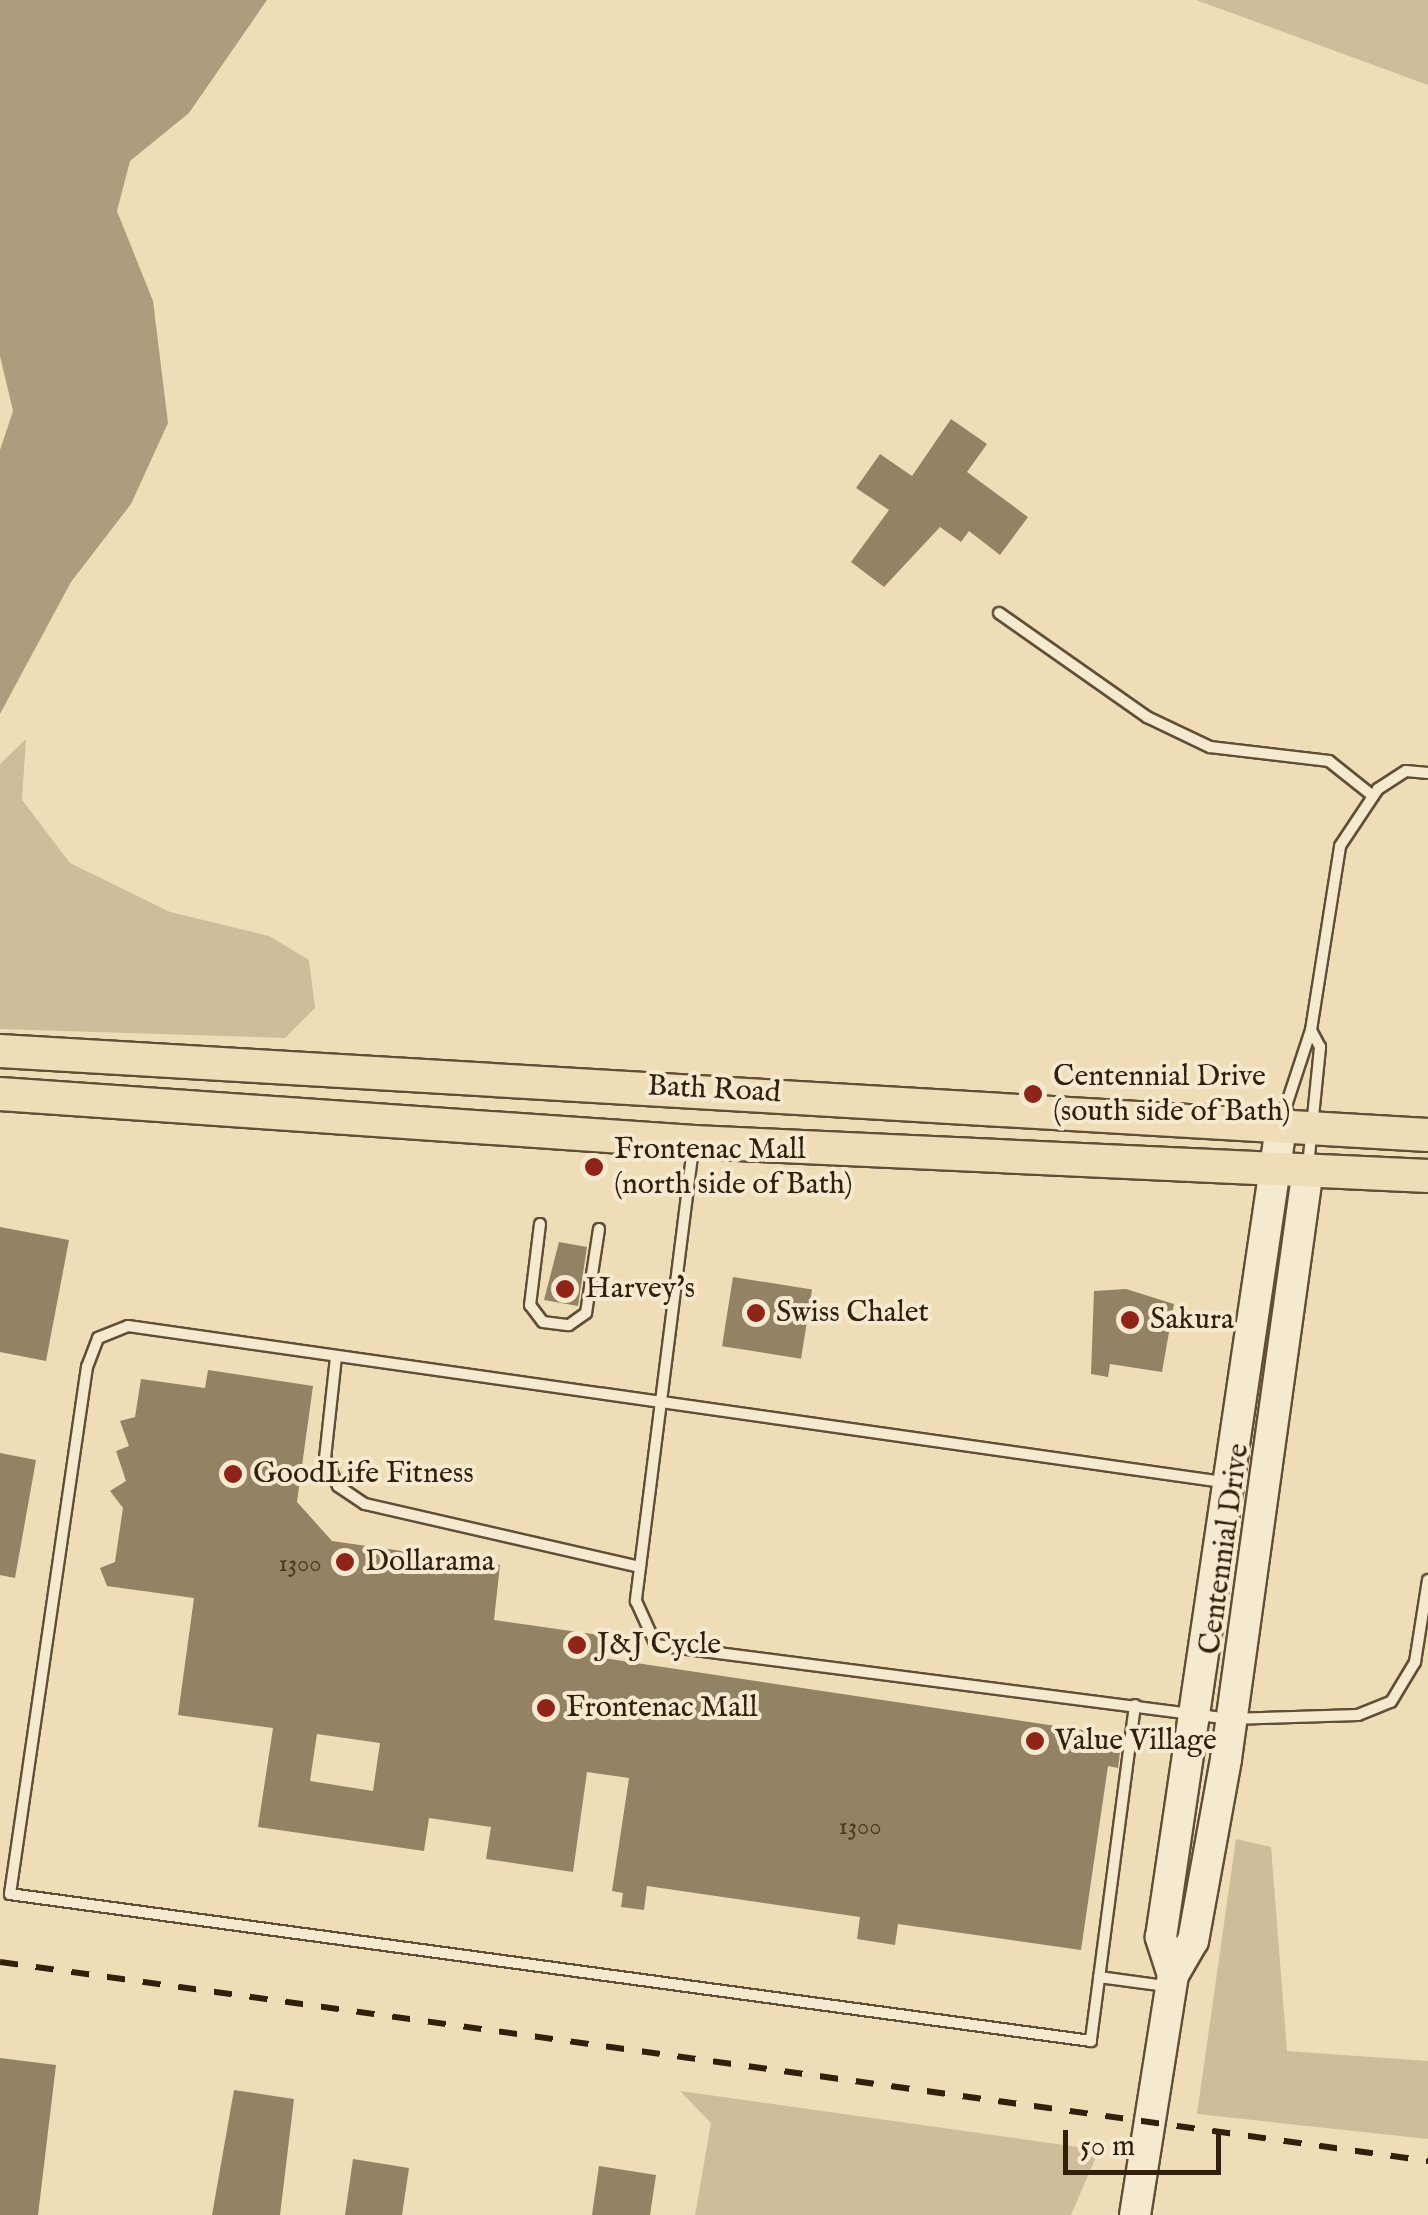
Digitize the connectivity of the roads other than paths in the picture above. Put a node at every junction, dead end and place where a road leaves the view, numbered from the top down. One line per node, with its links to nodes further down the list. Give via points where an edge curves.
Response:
1 (999, 613): 3 (lane, via 1147,717 1210,747 1329,761)
2 (1428, 773): 3 (lane, via 1406,770)
3 (1373, 796): 4 (lane, via 1340,846)
4 (1311, 1030): 7 (lane); 7 (lane, via 1320,1048)
5 (0, 1051): 7 (main road, Bath Road)
6 (0, 1094): 9 (main road, Bath Road)
7 (1297, 1122): 8 (main road, Bath Road); 10 (main road, Centennial Drive); 11 (lane)
8 (1428, 1135)
9 (694, 1142): 10 (main road, Bath Road); 16 (lane)
10 (1270, 1167): 11 (main road, Bath Road); 17 (main road, Centennial Drive)
11 (1308, 1169): 12 (main road, Bath Road); 21 (main road, Centennial Drive)
12 (1428, 1176)
13 (540, 1224): 14 (lane, via 530,1305 543,1322 569,1326 586,1313)
14 (599, 1229)
15 (336, 1357): 16 (lane); 18 (lane, via 324,1458 338,1486 365,1504); 22 (lane, via 128,1326 98,1338 10,1894 1091,2041)
16 (664, 1400): 17 (lane); 18 (lane)
17 (1234, 1484): 21 (main road, Centennial Drive)
18 (640, 1567): 20 (lane, via 637,1616 656,1645)
19 (1428, 1580): 21 (lane, via 1415,1662 1391,1702 1358,1715)
20 (1135, 1706): 21 (lane); 22 (lane)
21 (1215, 1717): 23 (main road, Centennial Drive, via 1194,1941)
22 (1099, 1977): 23 (lane)
23 (1172, 1981): 24 (main road, Centennial Drive)
24 (1134, 2215)

